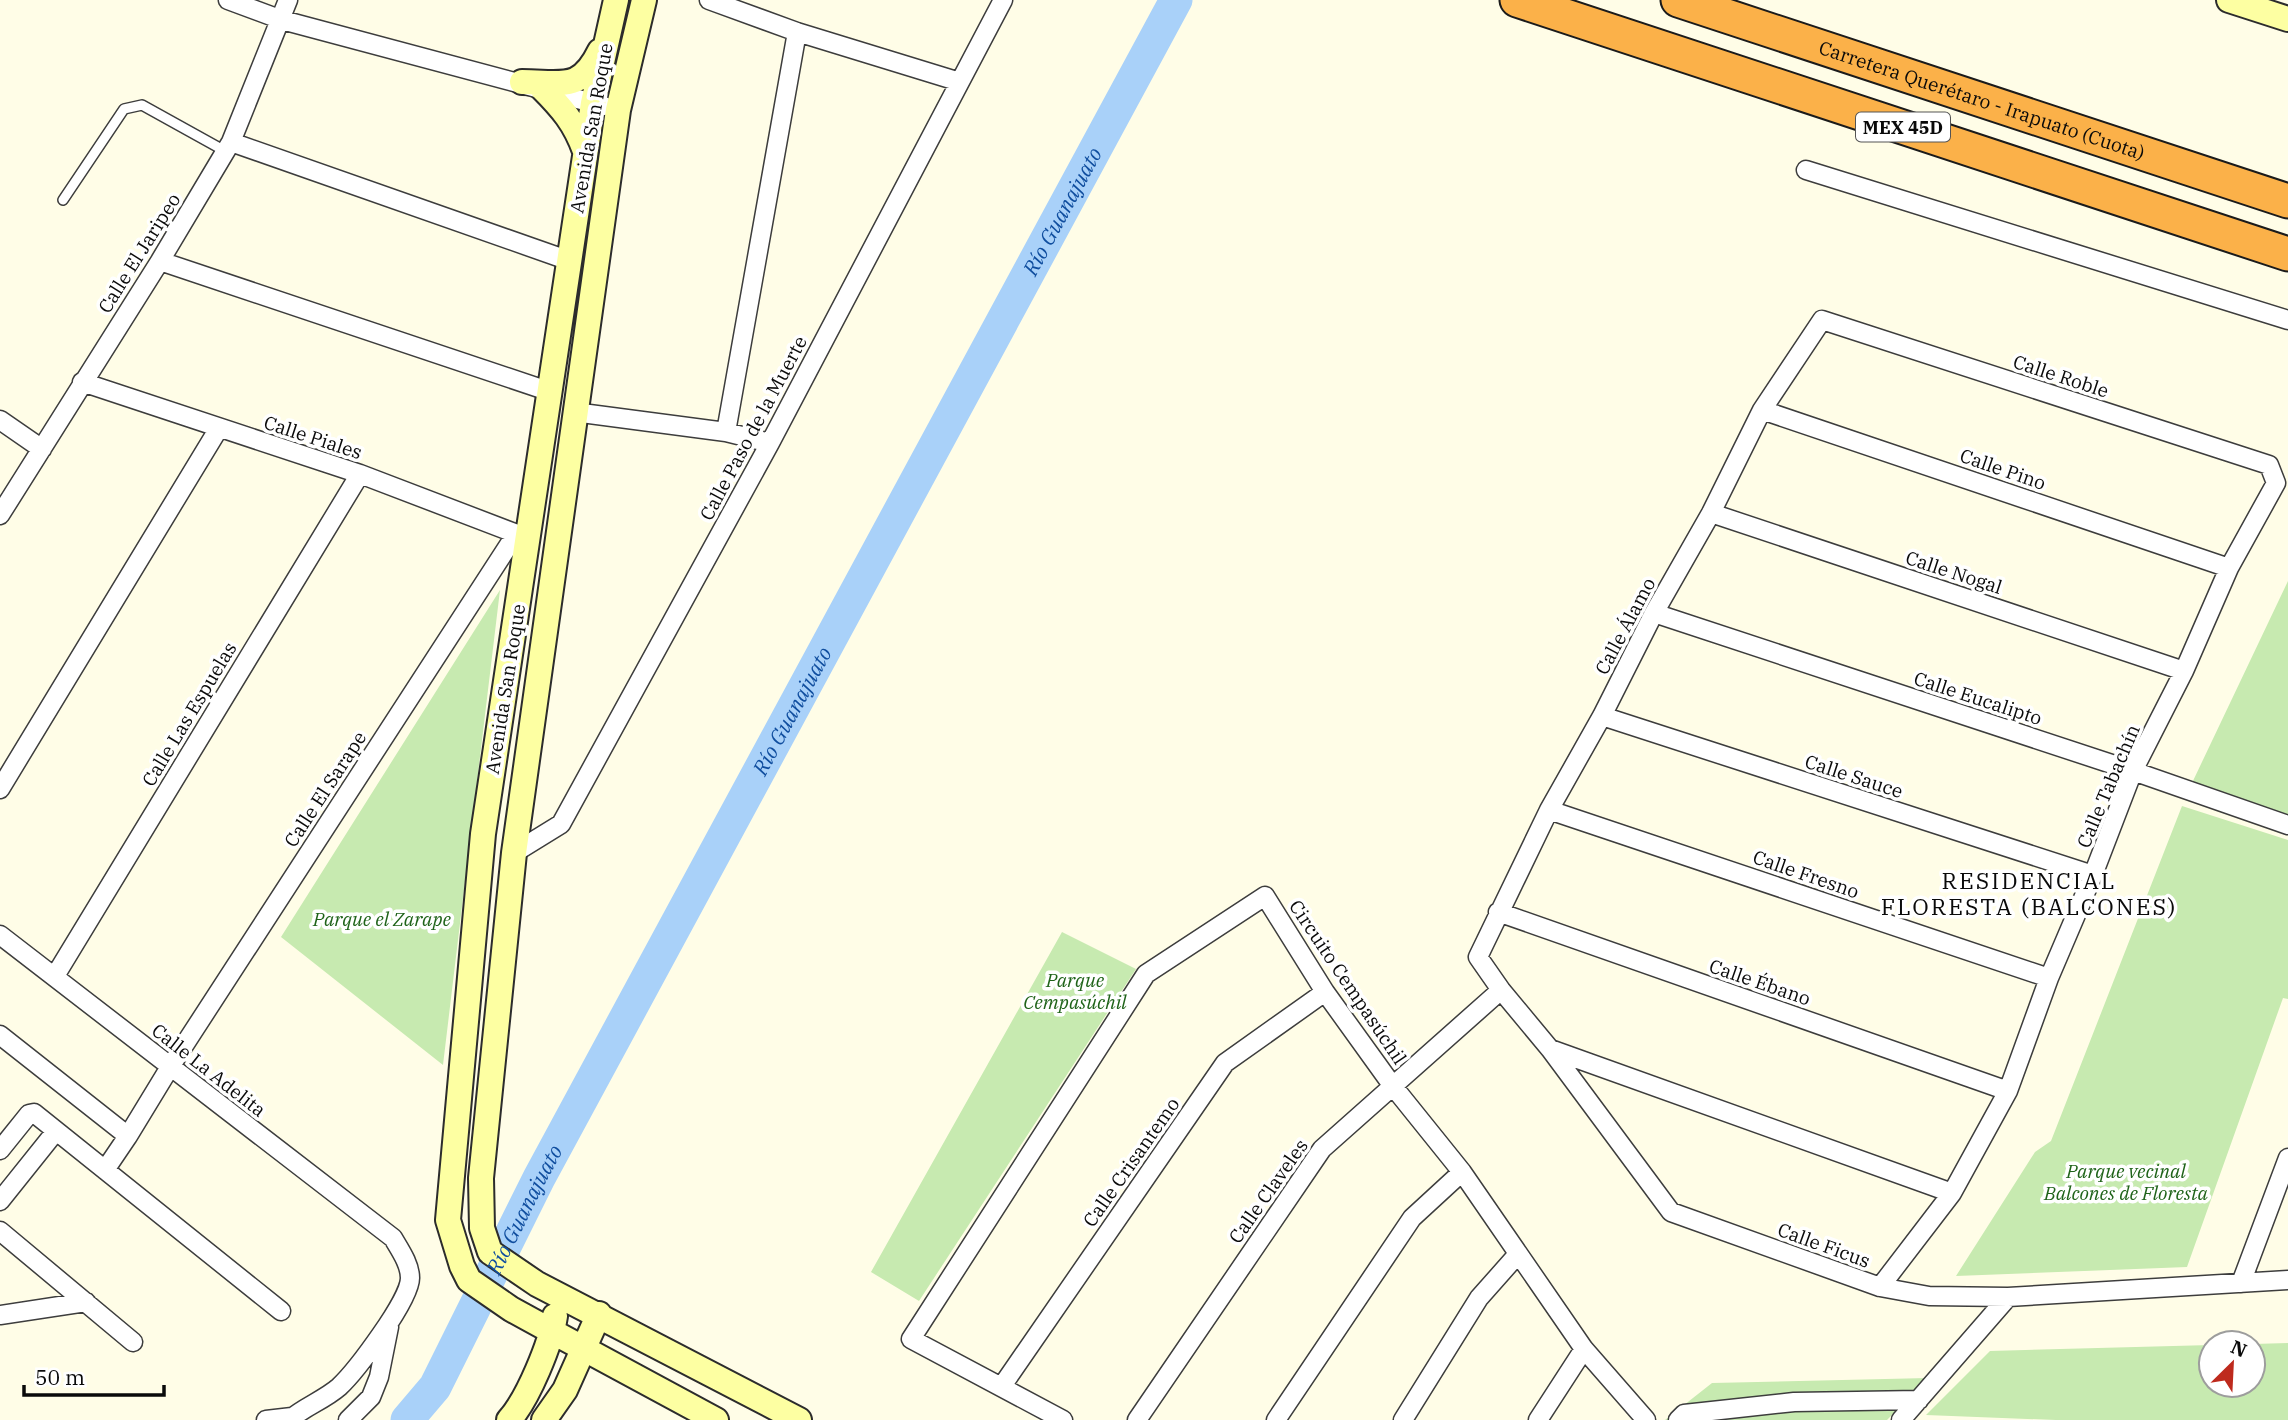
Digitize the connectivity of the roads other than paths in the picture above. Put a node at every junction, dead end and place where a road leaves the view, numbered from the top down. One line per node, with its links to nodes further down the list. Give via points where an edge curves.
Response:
1 (228, 0): 11 (street)
2 (288, 0): 11 (street, Calle El Jaripeo)
3 (616, 0): 13 (street, Avenida San Roque)
4 (644, 0): 17 (street, Avenida San Roque)
5 (1003, 0): 14 (street, Calle Paso de la Muerte)
6 (1517, 0): 23 (highway, MEX 45D)
7 (1678, 0): 22 (highway, Carretera Querétaro - Irapuato (Cuota) / MEX 45D)
8 (2229, 0): 10 (street)
9 (719, 1): 12 (street)
10 (2288, 19)
11 (282, 20): 15 (street); 18 (street, Calle El Jaripeo)
12 (797, 32): 14 (street); 34 (street)
13 (607, 37): 15 (street, via 592,68 574,82); 16 (street, Avenida San Roque)
14 (960, 82): 35 (street, Calle Paso de la Muerte)
15 (532, 85): 16 (street); 19 (street, via 564,110)
16 (593, 103): 17 (street); 19 (street, Avenida San Roque)
17 (618, 110): 31 (street, Avenida San Roque)
18 (228, 147): 21 (lane, via 142,105 124,109); 24 (street, Calle El Jaripeo); 25 (street)
19 (585, 151): 25 (street, Avenida San Roque)
20 (1806, 170): 27 (street)
21 (63, 200)
22 (2288, 201)
23 (2288, 254)
24 (160, 261): 28 (street, Calle El Jaripeo); 29 (street)
25 (570, 261): 29 (street, Avenida San Roque)
26 (1822, 320): 30 (street, Calle Álamo); 38 (street, Calle Roble, via 2269,465)
27 (2288, 320)
28 (82, 382): 33 (street, Calle Piales); 36 (street, Calle El Jaripeo)
29 (551, 392): 41 (street, Avenida San Roque)
30 (1762, 410): 39 (street, Calle Álamo); 42 (street, Calle Pino)
31 (574, 412): 34 (street); 50 (street, Avenida San Roque)
32 (0, 420): 36 (street)
33 (219, 428): 37 (street, Calle Piales); 47 (street)
34 (726, 432): 35 (street)
35 (770, 443): 50 (street, Calle Paso de la Muerte, via 561,824)
36 (42, 449): 40 (street, Calle El Jaripeo)
37 (360, 474): 41 (street, Calle Piales); 55 (street, Calle Las Espuelas)
38 (2276, 483): 42 (street, Calle Tabachín)
39 (1711, 513): 43 (street, Calle Álamo); 44 (street, Calle Nogal)
40 (0, 515)
41 (522, 536): 61 (street, Calle El Sarape); 81 (street, Avenida San Roque, via 483,834 448,1220 469,1280)
42 (2229, 568): 44 (street, Calle Tabachín)
43 (1654, 613): 45 (street, Calle Álamo); 46 (street, Calle Eucalipto)
44 (2184, 671): 46 (street, Calle Tabachín)
45 (1602, 716): 48 (street, Calle Álamo); 51 (street, Calle Sauce)
46 (2133, 771): 49 (street, Calle Eucalipto); 51 (street, Calle Tabachín)
47 (0, 789)
48 (1549, 810): 52 (street, Calle Álamo); 56 (street, Calle Fresno)
49 (2288, 825)
50 (514, 853): 77 (street, Avenida San Roque, via 481,1178 482,1228 490,1252)
51 (2093, 876): 56 (street, Calle Tabachín)
52 (1498, 912): 54 (street, Calle Álamo); 63 (street, Calle Ébano)
53 (0, 935): 55 (street, Calle La Adelita)
54 (1478, 957): 57 (street, Calle Ficus)
55 (55, 976): 61 (street, Calle La Adelita)
56 (2049, 978): 63 (street, Calle Tabachín)
57 (1501, 990): 60 (street, Calle Ficus); 62 (street, Calle Claveles)
58 (1325, 992): 62 (street, Circuito Cempasúchil); 90 (street, Calle Crisantemo, via 1226,1063); 90 (street, Circuito Cempasúchil, via 1265,896 1146,974 911,1339)
59 (0, 1035): 65 (street)
60 (1550, 1049): 70 (street); 76 (street, Calle Ficus, via 1671,1212)
61 (170, 1067): 65 (street, Calle El Sarape); 84 (street, Calle La Adelita, via 393,1238 410,1278 407,1296)
62 (1392, 1085): 69 (street, Circuito Cempasúchil); 100 (street, Calle Claveles, via 1322,1149)
63 (2008, 1091): 70 (street, Calle Tabachín)
64 (56, 1131): 66 (street, via 34,1113 29,1114); 68 (street); 71 (street)
65 (128, 1136): 68 (street, Calle El Sarape)
66 (0, 1150)
67 (2288, 1158): 75 (street)
68 (105, 1170): 80 (street)
69 (1462, 1172): 73 (street, Circuito Cempasúchil); 101 (street, via 1412,1218)
70 (1952, 1193): 76 (street, Calle Tabachín)
71 (0, 1201)
72 (0, 1231): 79 (street)
73 (1518, 1254): 88 (street, Circuito Cempasúchil); 102 (street, via 1479,1298)
74 (2288, 1280): 75 (street, Calle Ficus)
75 (2241, 1283): 78 (street, Calle Ficus)
76 (1880, 1287): 78 (street, Calle Ficus, via 1929,1296)
77 (548, 1289): 82 (street, Avenida San Roque); 85 (street)
78 (2008, 1297): 91 (street)
79 (86, 1302): 83 (street); 86 (street)
80 (281, 1311)
81 (516, 1311): 85 (street, Avenida San Roque); 89 (street, via 530,1345)
82 (599, 1314): 87 (street); 98 (street, Avenida San Roque)
83 (0, 1315)
84 (390, 1323): 92 (street, via 339,1387); 94 (street, via 371,1397)
85 (553, 1332): 87 (street, Avenida San Roque); 89 (street)
86 (133, 1342)
87 (583, 1348): 96 (street, via 565,1390); 97 (street, Avenida San Roque)
88 (1584, 1349): 103 (street); 104 (street, Circuito Cempasúchil)
89 (533, 1379): 95 (street)
90 (1002, 1386): 99 (street, Circuito Cempasúchil)
91 (1919, 1400): 105 (street, via 1794,1402 1684,1414); 106 (street)
92 (290, 1418): 93 (street)
93 (266, 1420)
94 (348, 1420)
95 (509, 1420)
96 (544, 1420)
97 (716, 1420)
98 (799, 1420)
99 (1063, 1420)
100 (1137, 1420)
101 (1276, 1420)
102 (1403, 1420)
103 (1538, 1420)
104 (1646, 1420)
105 (1678, 1420)
106 (1901, 1420)

